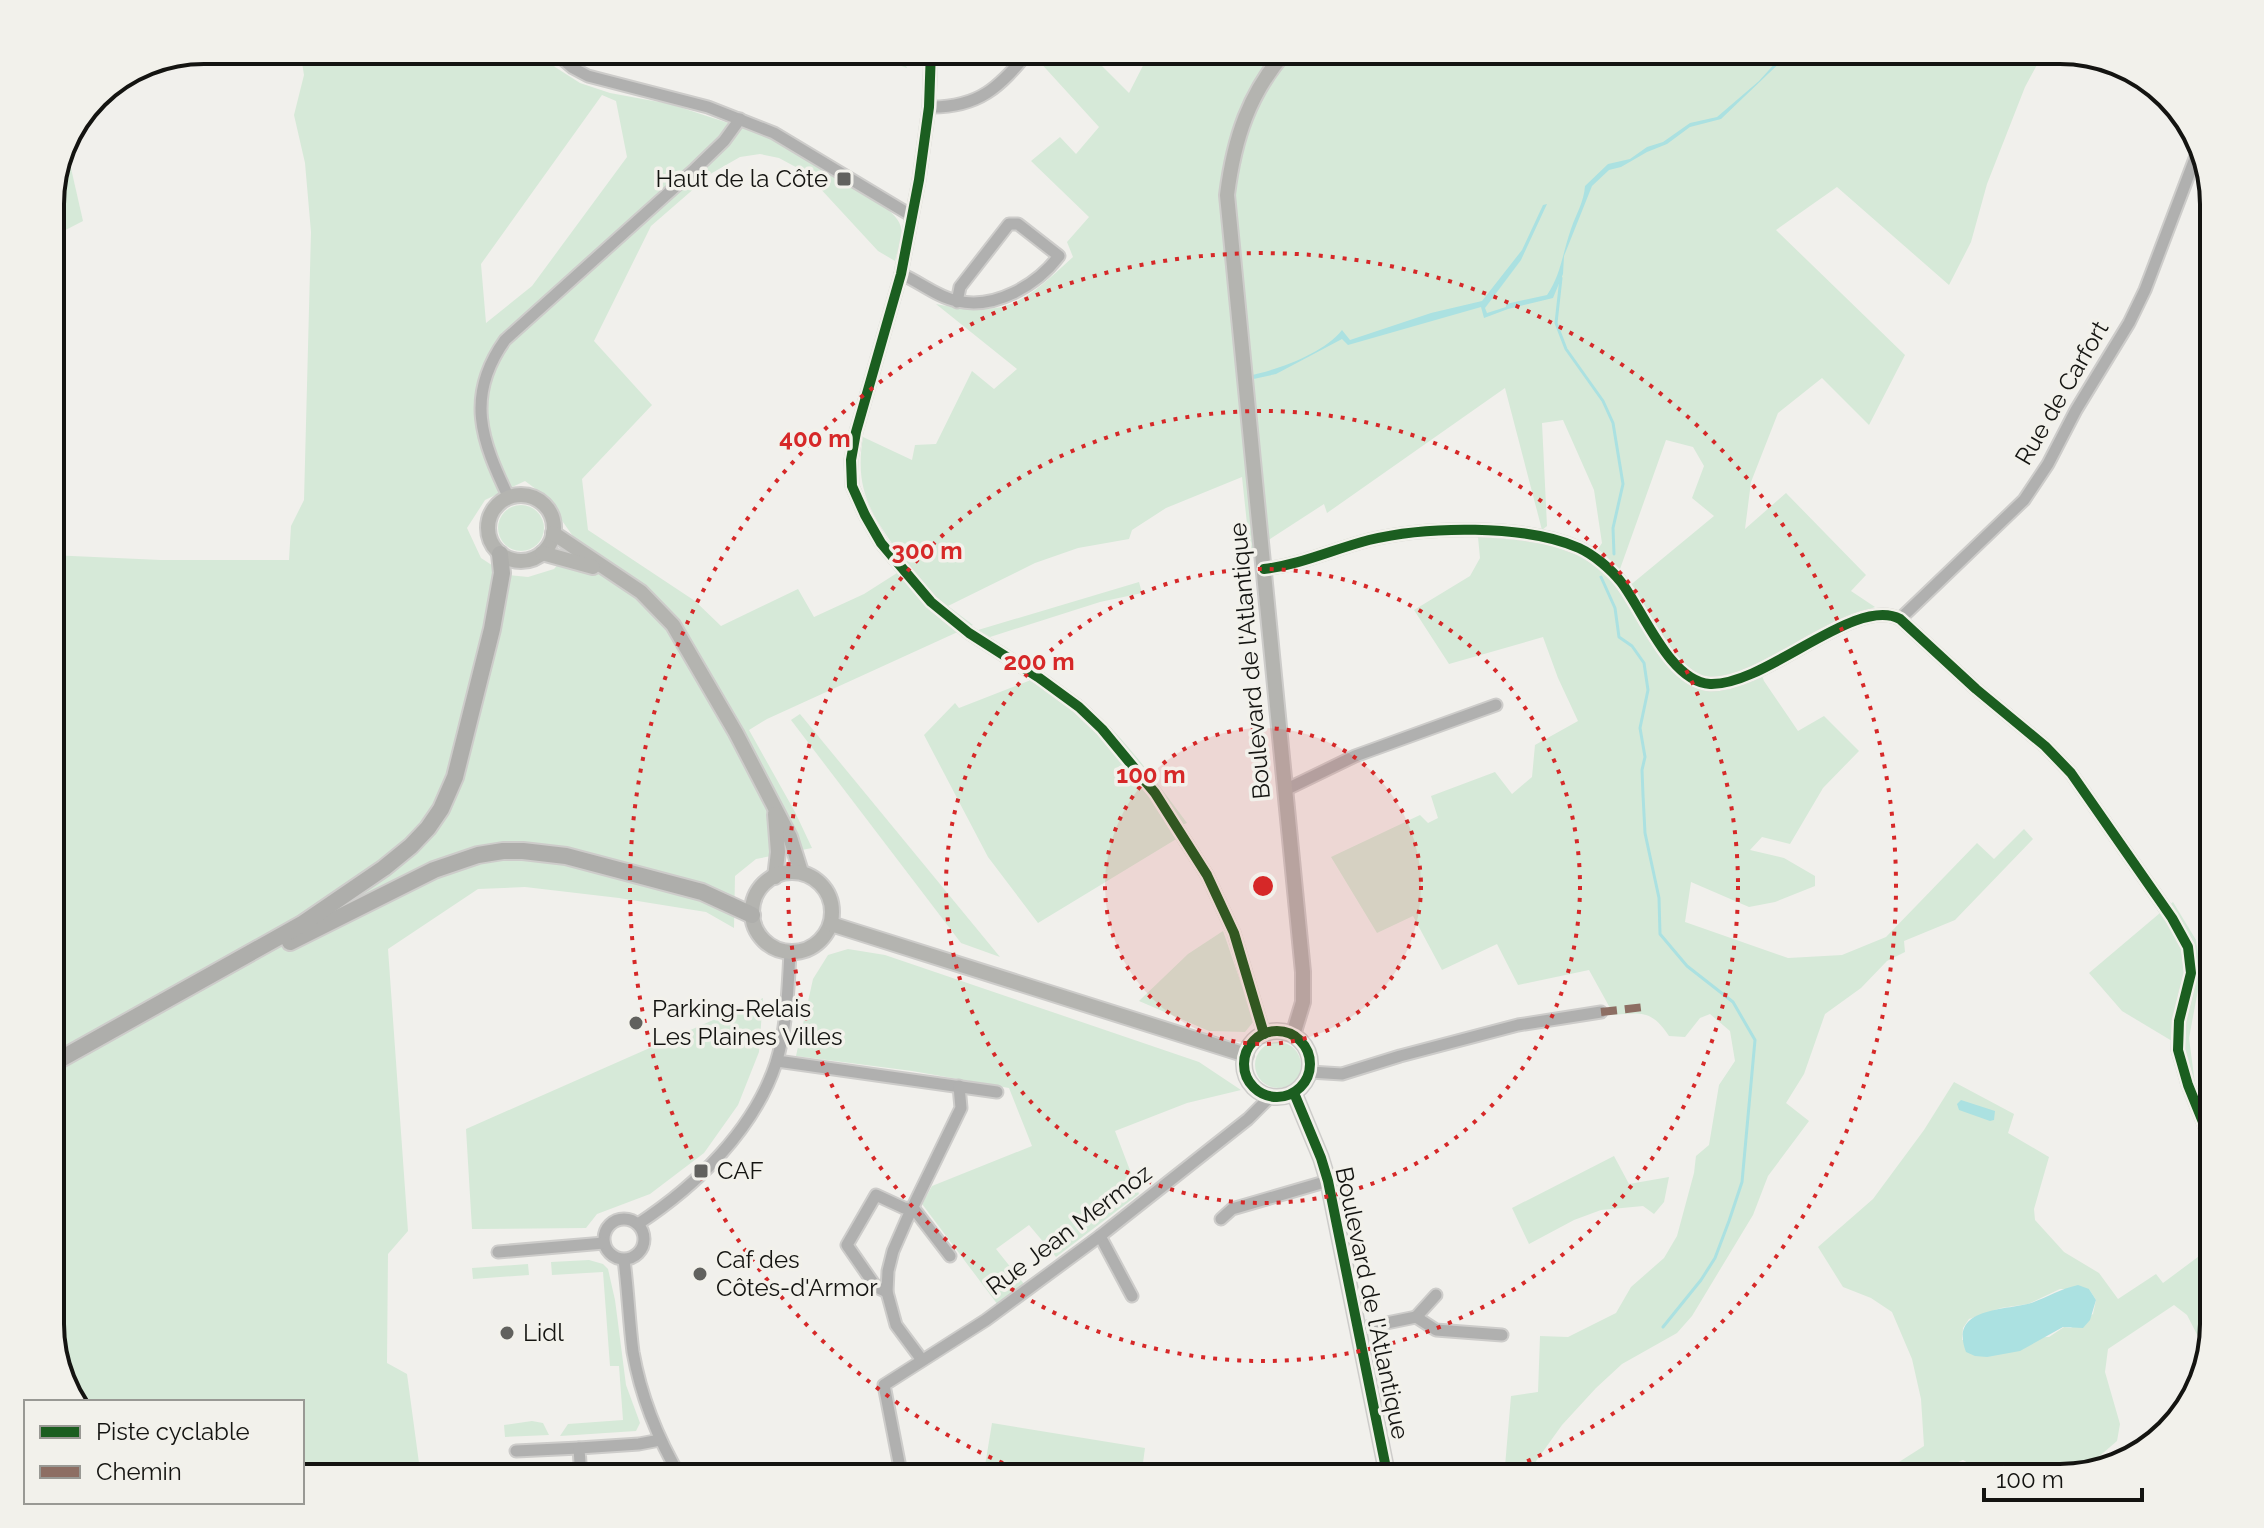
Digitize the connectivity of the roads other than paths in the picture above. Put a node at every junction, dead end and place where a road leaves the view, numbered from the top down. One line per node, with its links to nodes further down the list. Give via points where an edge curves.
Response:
1 (568, 64): 6 (street, via 588,76)
2 (931, 64): 5 (street)
3 (1019, 64): 5 (street, via 985,96)
4 (1276, 64): 15 (main road, Boulevard de l'Atlantique, via 1242,120 1227,195)
5 (929, 107): 8 (street)
6 (740, 119): 8 (street, via 774,133); 11 (street, via 724,141 505,340 490,361 480,403 483,425)
7 (2193, 163): 17 (street, Rue de Carfort, via 2139,301 2048,464 2024,500)
8 (912, 216): 9 (street)
9 (901, 274): 10 (street); 28 (street, via 851,460 852,486 865,515 881,543 931,602 1079,707 1155,793 1207,875 1234,933)
10 (957, 302): 10 (street, via 1012,294 1059,256 1018,224 1009,224 960,287)
11 (509, 498): 12 (main road, via 541,503); 14 (main road, via 489,519 489,538)
12 (553, 533): 13 (main road); 16 (main road)
13 (542, 553): 14 (main road, via 522,561); 16 (main road)
14 (500, 554): 27 (highway, via 502,573 492,629 455,777 428,828 384,868 302,924)
15 (1264, 569): 17 (street, via 1435,529 1556,540 1605,566 1673,661 1707,684 1761,670 1871,615); 19 (main road, Boulevard de l'Atlantique)
16 (609, 572): 20 (main road, via 641,592 673,625)
17 (1900, 619): 38 (street, via 2071,773 2172,918 2188,947 2191,973 2178,1050)
18 (1496, 705): 19 (street, via 1355,756)
19 (1285, 790): 29 (main road, Boulevard de l'Atlantique, via 1303,972 1303,1002)
20 (775, 810): 21 (main road); 22 (main road)
21 (801, 872): 22 (main road); 24 (main road, via 826,890)
22 (775, 877): 23 (main road, via 759,891)
23 (752, 915): 25 (main road, via 768,945); 27 (highway, via 702,892 566,856 523,851 478,855 434,870)
24 (831, 924): 25 (main road, via 820,942); 30 (main road)
25 (790, 952): 32 (street)
26 (1601, 1012): 33 (street, via 1518,1025 1342,1074)
27 (135, 1019): 31 (highway)
28 (1264, 1034): 29 (main road); 30 (main road)
29 (1293, 1035): 33 (main road, via 1308,1050)
30 (1246, 1055): 37 (main road, via 1246,1076)
31 (64, 1057)
32 (777, 1061): 34 (street); 42 (street, via 736,1136)
33 (1310, 1072): 36 (main road)
34 (959, 1086): 35 (street); 40 (street, via 961,1108)
35 (997, 1092)
36 (1294, 1093): 37 (main road); 39 (main road, Boulevard de l'Atlantique)
37 (1270, 1097): 43 (street, Rue Jean Mermoz)
38 (2200, 1115)
39 (1328, 1181): 41 (street, via 1232,1209); 52 (main road, Boulevard de l'Atlantique)
40 (914, 1209): 46 (street); 48 (street, via 893,1251); 48 (street, via 876,1195 847,1245 876,1287)
41 (1221, 1219)
42 (638, 1224): 44 (street, via 625,1219 612,1224); 47 (street, via 644,1236 642,1250)
43 (1100, 1236): 50 (street); 54 (street, Rue Jean Mermoz)
44 (604, 1243): 45 (street); 47 (street, via 613,1257)
45 (498, 1252)
46 (950, 1256)
47 (624, 1260): 55 (street, via 633,1352)
48 (887, 1292): 54 (street, via 896,1325)
49 (1436, 1295): 51 (street)
50 (1132, 1296)
51 (1416, 1317): 52 (street); 53 (street, via 1436,1330)
52 (1357, 1329): 61 (main road, Boulevard de l'Atlantique)
53 (1502, 1335)
54 (922, 1360): 60 (street, Rue Jean Mermoz, via 884,1385)
55 (660, 1440): 56 (street); 59 (street)
56 (579, 1448): 57 (street); 58 (street)
57 (516, 1451)
58 (580, 1464)
59 (673, 1464)
60 (899, 1464)
61 (1385, 1464)

